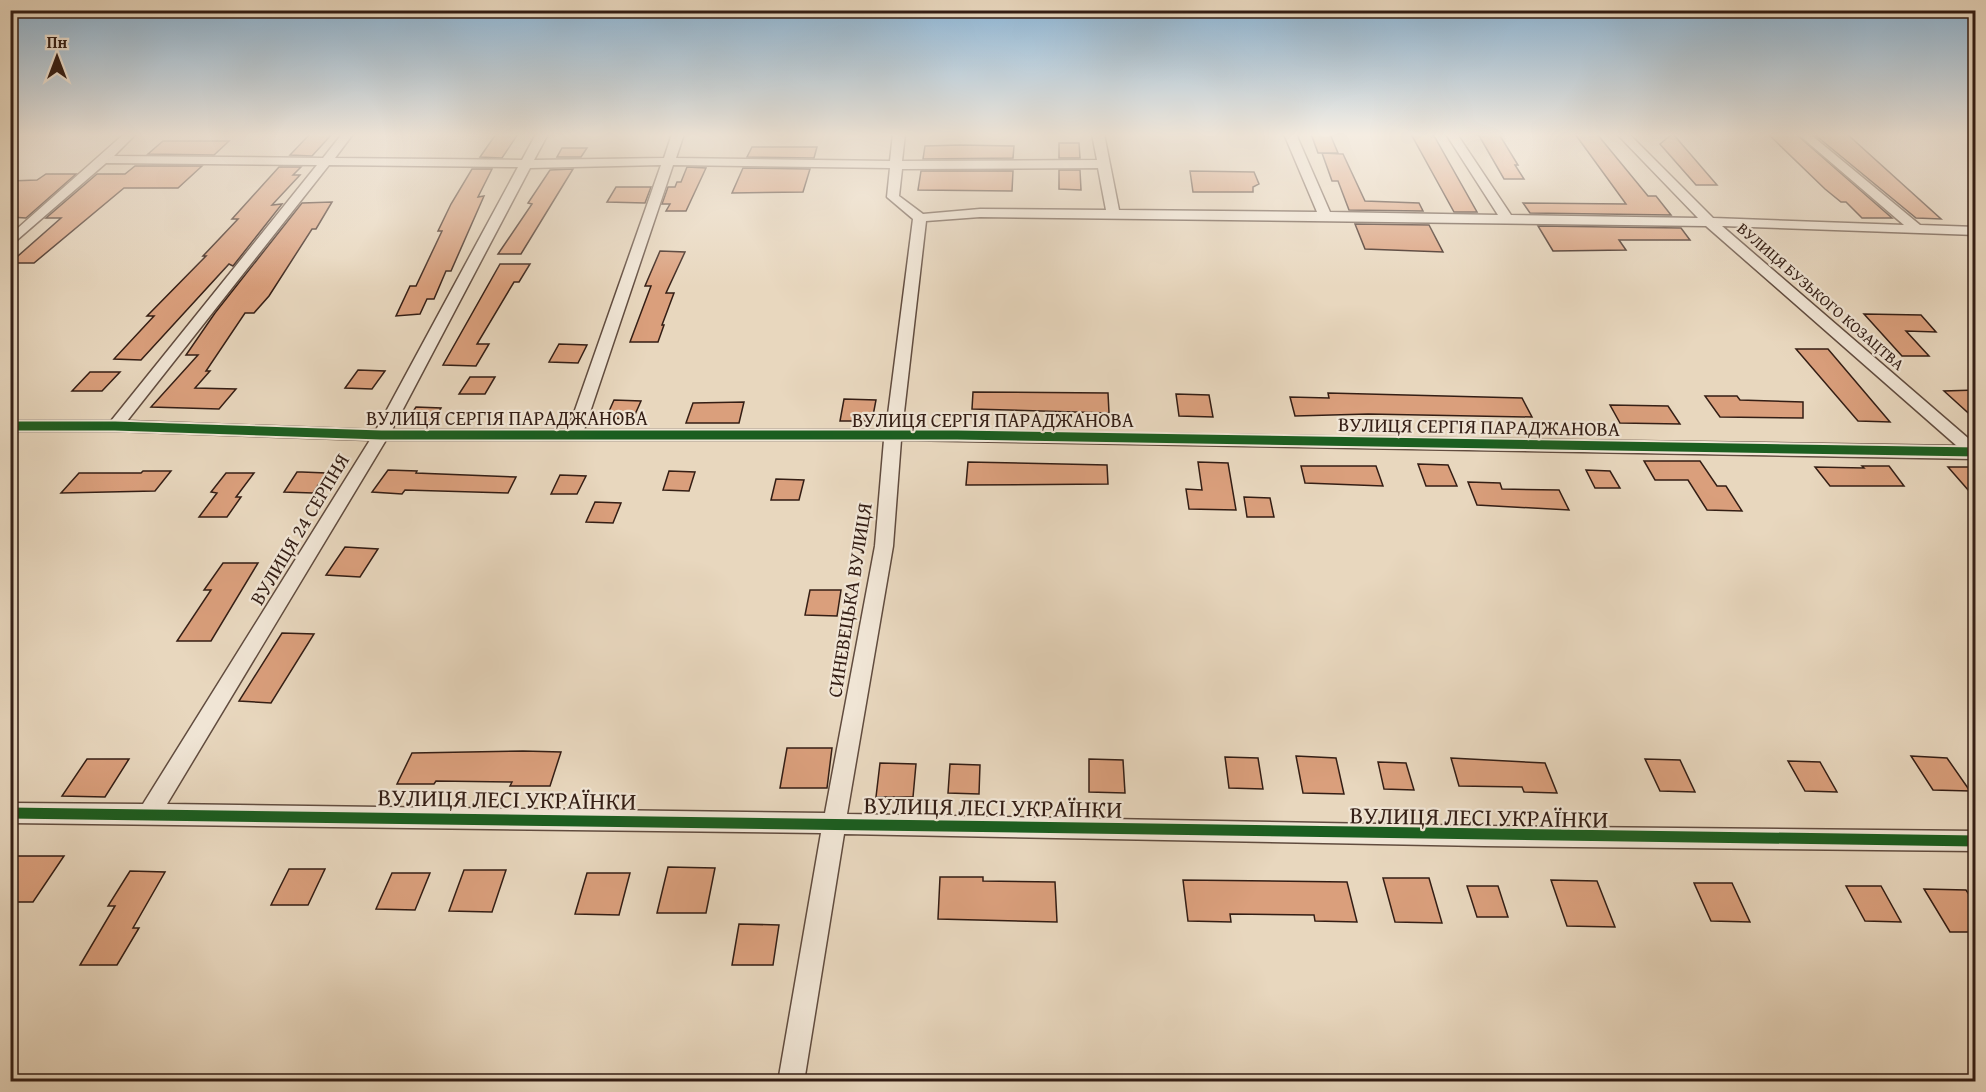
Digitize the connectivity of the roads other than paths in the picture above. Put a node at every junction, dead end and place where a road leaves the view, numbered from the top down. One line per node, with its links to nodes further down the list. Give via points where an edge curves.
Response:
1 (74, 185): 18 (street)
2 (309, 185): 20 (street)
3 (516, 185): 21 (street, ВУЛИЦЯ 24 СЕРПНЯ)
4 (662, 185): 22 (street)
5 (895, 185): 13 (street, via 893,197)
6 (1108, 185): 11 (street)
7 (1312, 185): 12 (street)
8 (1485, 185): 14 (street)
9 (1672, 185): 15 (street, ВУЛИЦЯ БУЗЬКОГО КОЗАЦТВА)
10 (1864, 185): 16 (street)
11 (1113, 213): 12 (street); 13 (street, via 980,213)
12 (1326, 216): 14 (street)
13 (920, 218): 23 (street, СИНЕВЕЦЬКА ВУЛИЦЯ)
14 (1508, 220): 15 (street)
15 (1709, 222): 16 (street); 24 (street, ВУЛИЦЯ БУЗЬКОГО КОЗАЦТВА)
16 (1919, 231): 17 (street)
17 (1976, 231)
18 (10, 242)
19 (10, 426): 20 (street, ВУЛИЦЯ СЕРГІЯ ПАРАДЖАНОВА)
20 (115, 426): 21 (street, ВУЛИЦЯ СЕРГІЯ ПАРАДЖАНОВА)
21 (381, 435): 22 (street, ВУЛИЦЯ СЕРГІЯ ПАРАДЖАНОВА); 26 (street, ВУЛИЦЯ 24 СЕРПНЯ)
22 (574, 436): 23 (street, ВУЛИЦЯ СЕРГІЯ ПАРАДЖАНОВА)
23 (893, 436): 24 (street, ВУЛИЦЯ СЕРГІЯ ПАРАДЖАНОВА); 27 (street, СИНЕВЕЦЬКА ВУЛИЦЯ, via 884,546)
24 (1975, 452)
25 (10, 813): 26 (street, ВУЛИЦЯ ЛЕСІ УКРАЇНКИ)
26 (150, 813): 27 (street, ВУЛИЦЯ ЛЕСІ УКРАЇНКИ)
27 (834, 823): 28 (street, ВУЛИЦЯ ЛЕСІ УКРАЇНКИ, via 1661,840); 29 (street, СИНЕВЕЦЬКА ВУЛИЦЯ)
28 (1976, 841)
29 (791, 1082)

